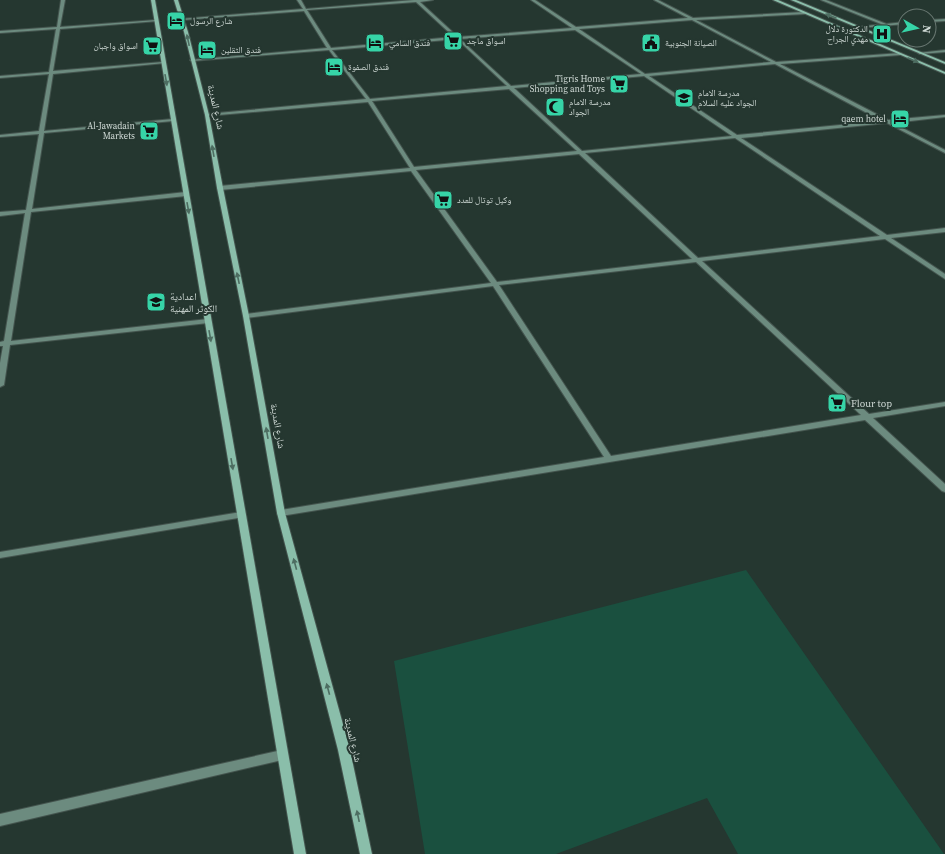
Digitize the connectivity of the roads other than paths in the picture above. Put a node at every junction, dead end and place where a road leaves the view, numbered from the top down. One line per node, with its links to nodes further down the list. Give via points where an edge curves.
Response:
1 (63, 0): 20 (street)
2 (153, 0): 16 (main road)
3 (176, 0): 14 (main road, شارع المدينة)
4 (298, 0): 12 (street)
5 (417, 0): 6 (street); 12 (street); 23 (street)
6 (431, 0)
7 (533, 0): 21 (street)
8 (656, 0): 15 (street)
9 (775, 0): 13 (main road)
10 (793, 0): 19 (main road, one-way to 10)
11 (823, 0): 18 (street)
12 (305, 9): 14 (street); 24 (street)
13 (804, 13): 15 (street); 27 (main road)
14 (182, 19): 28 (main road, شارع المدينة, one-way to 14)
15 (693, 20): 21 (street); 30 (street)
16 (156, 21): 20 (street); 29 (main road)
17 (897, 24): 18 (street)
18 (887, 25): 19 (street)
19 (858, 27): 26 (main road)
20 (58, 28): 22 (street); 32 (street)
21 (576, 29): 23 (street); 34 (street)
22 (0, 32)
23 (457, 38): 24 (street); 36 (street)
24 (329, 48): 28 (street); 37 (street)
25 (945, 51): 26 (street)
26 (920, 53): 31 (main road)
27 (900, 54): 30 (street); 33 (main road, one-way to 33)
28 (192, 60): 38 (main road, شارع المدينة)
29 (163, 63): 32 (street); 40 (main road, one-way to 40)
30 (776, 63): 34 (street); 41 (street)
31 (945, 63)
32 (50, 72): 35 (street); 42 (street)
33 (945, 73)
34 (645, 75): 36 (street); 44 (street)
35 (0, 77)
36 (510, 87): 37 (street); 45 (street)
37 (369, 100): 38 (street); 47 (street)
38 (207, 115): 48 (main road, شارع المدينة, one-way to 38)
39 (945, 116): 41 (street)
40 (173, 120): 42 (street); 49 (main road)
41 (888, 122): 44 (street); 46 (street)
42 (42, 132): 43 (street); 50 (street)
43 (0, 136)
44 (737, 137): 45 (street); 53 (street)
45 (581, 152): 47 (street); 54 (street)
46 (945, 152)
47 (413, 169): 48 (street); 56 (street)
48 (220, 188): 57 (main road, شارع المدينة, one-way to 48)
49 (186, 194): 50 (street); 58 (main road, one-way to 58)
50 (29, 211): 51 (street); 59 (street)
51 (0, 214)
52 (945, 230): 53 (street)
53 (886, 237): 54 (street); 55 (street)
54 (697, 260): 56 (street); 62 (street)
55 (945, 277)
56 (495, 284): 57 (street); 63 (street)
57 (246, 316): 65 (main road, شارع المدينة, one-way to 57)
58 (208, 321): 59 (street); 66 (main road, one-way to 66)
59 (4, 343): 60 (street)
60 (0, 386)
61 (945, 404): 62 (street)
62 (867, 417): 63 (street); 64 (street)
63 (609, 459): 65 (street)
64 (945, 489)
65 (281, 512): 71 (main road, شارع المدينة, one-way to 65, via 344,750)
66 (241, 515): 67 (street); 68 (main road)
67 (0, 555)
68 (282, 755): 69 (street); 70 (main road)
69 (0, 820)
70 (300, 854)
71 (366, 854)

